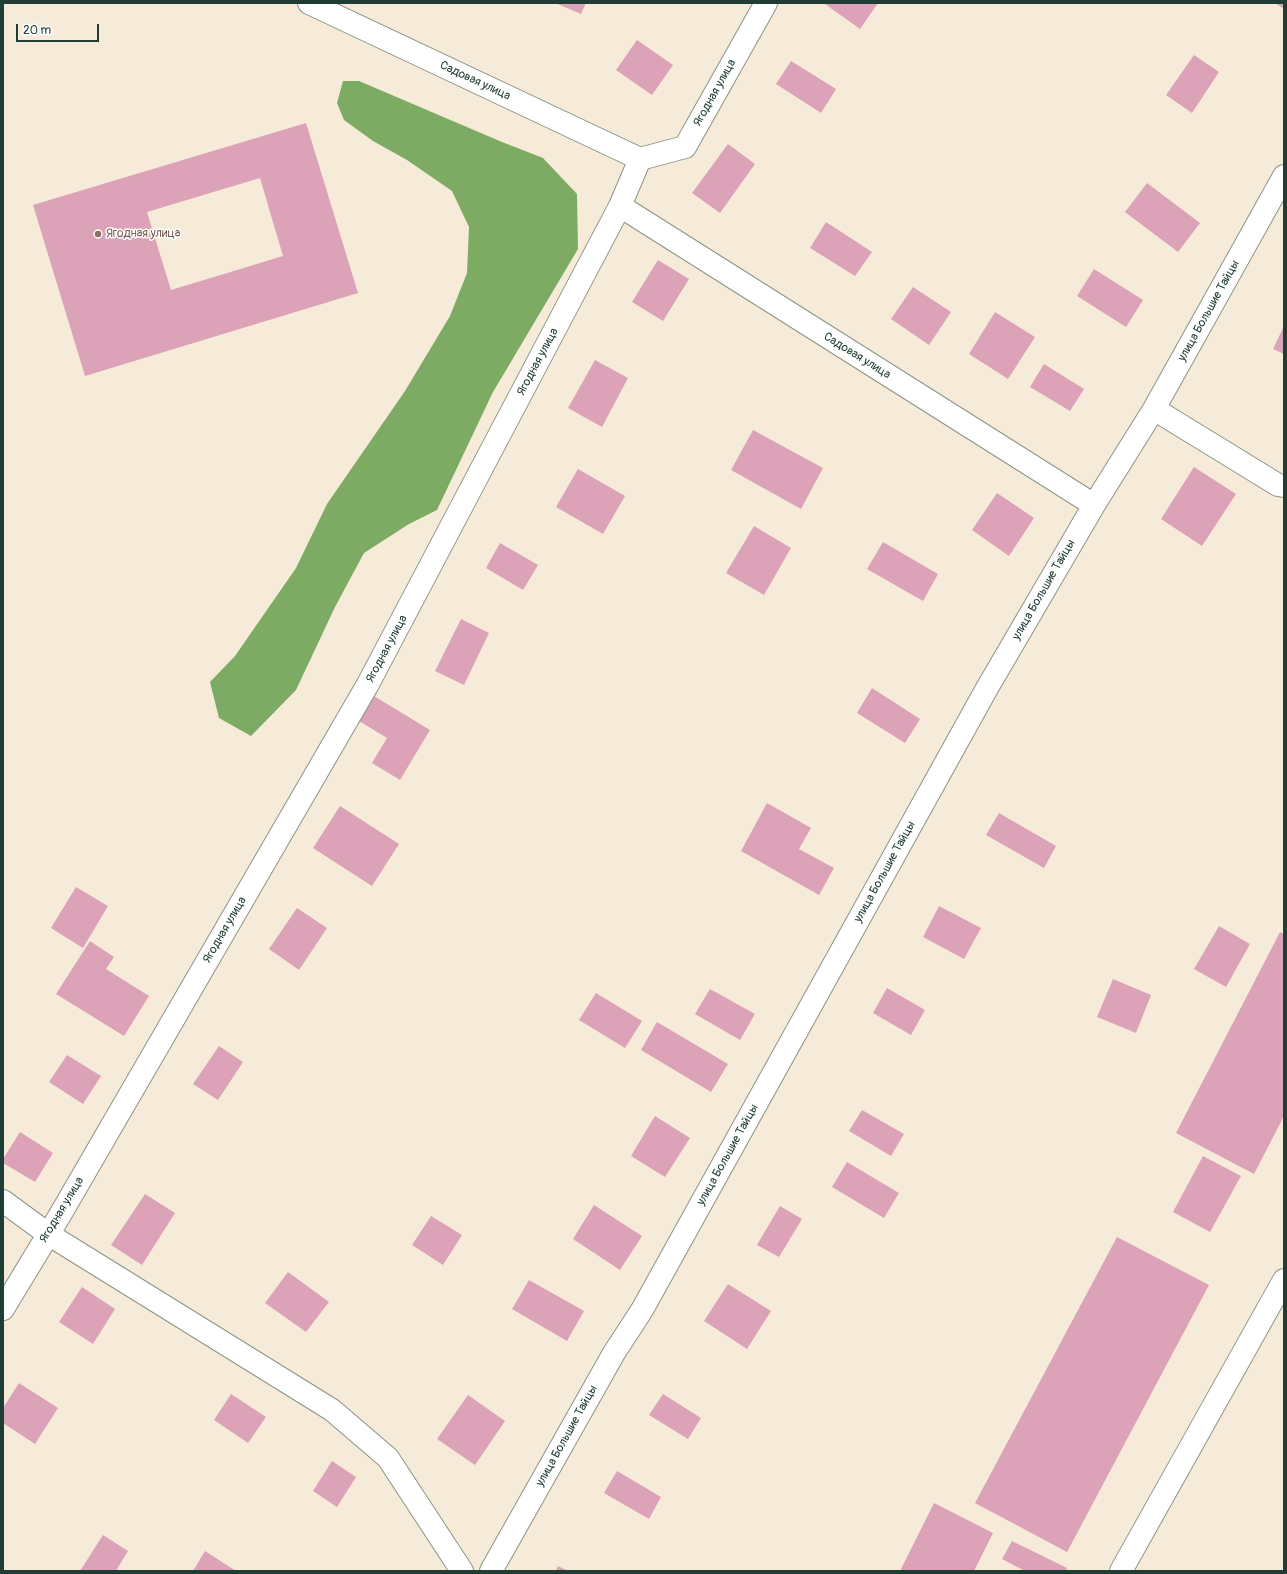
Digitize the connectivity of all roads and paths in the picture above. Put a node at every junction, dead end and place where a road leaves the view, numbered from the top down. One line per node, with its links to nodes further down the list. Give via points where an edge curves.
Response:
1 (309, 3): 3 (street, Садовая улица)
2 (766, 3): 3 (street, Ягодная улица, via 686,147)
3 (640, 159): 5 (street, Ягодная улица)
4 (1284, 176): 6 (street, улица Большие Тайцы)
5 (620, 206): 8 (street, Садовая улица); 10 (street, Ягодная улица, via 368,684)
6 (1154, 409): 7 (street, via 1278,485); 8 (street, улица Большие Тайцы)
7 (1284, 486)
8 (1094, 505): 14 (street, улица Большие Тайцы, via 986,690 642,1310 614,1353)
9 (3, 1201): 10 (street)
10 (48, 1234): 12 (street, Ягодная улица); 13 (street, via 332,1410 388,1458)
11 (1284, 1280): 15 (street)
12 (3, 1309)
13 (462, 1571)
14 (491, 1571)
15 (1121, 1571)

